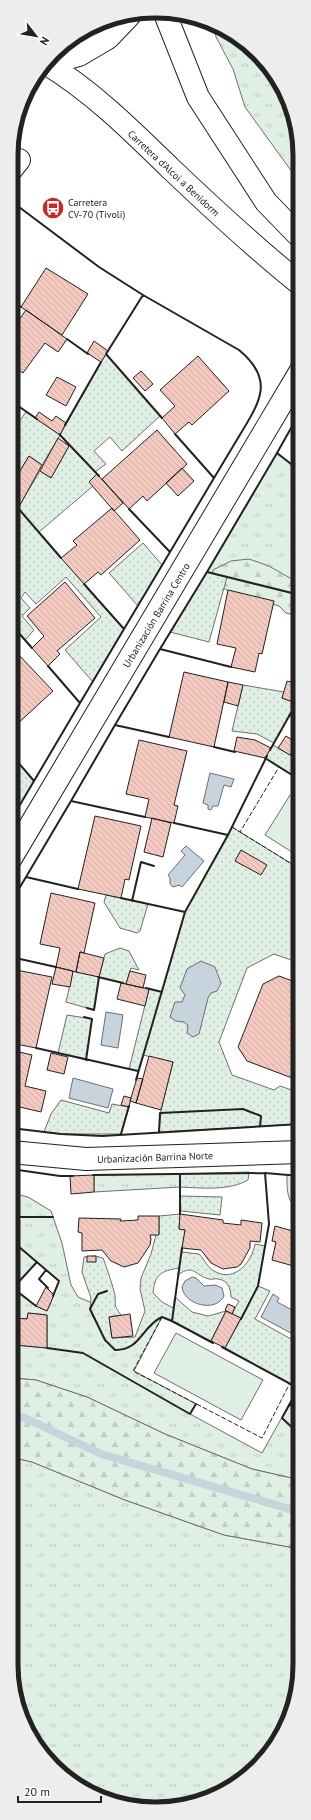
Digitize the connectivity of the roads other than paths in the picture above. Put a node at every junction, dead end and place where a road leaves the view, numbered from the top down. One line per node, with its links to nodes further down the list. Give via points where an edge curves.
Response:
1 (167, 18): 5 (street, via 198,97 266,202)
2 (123, 22): 3 (street, via 108,38 79,56)
3 (54, 62)
4 (51, 66): 6 (street, Carretera d'Alcoi a Benidorm, via 71,79 236,231)
5 (293, 230)
6 (293, 278)
7 (293, 384): 8 (street, Urbanización Barrina Centro)
8 (18, 846)
9 (293, 1152): 10 (street, Urbanización Barrina Norte, via 86,1159)
10 (18, 1153)

